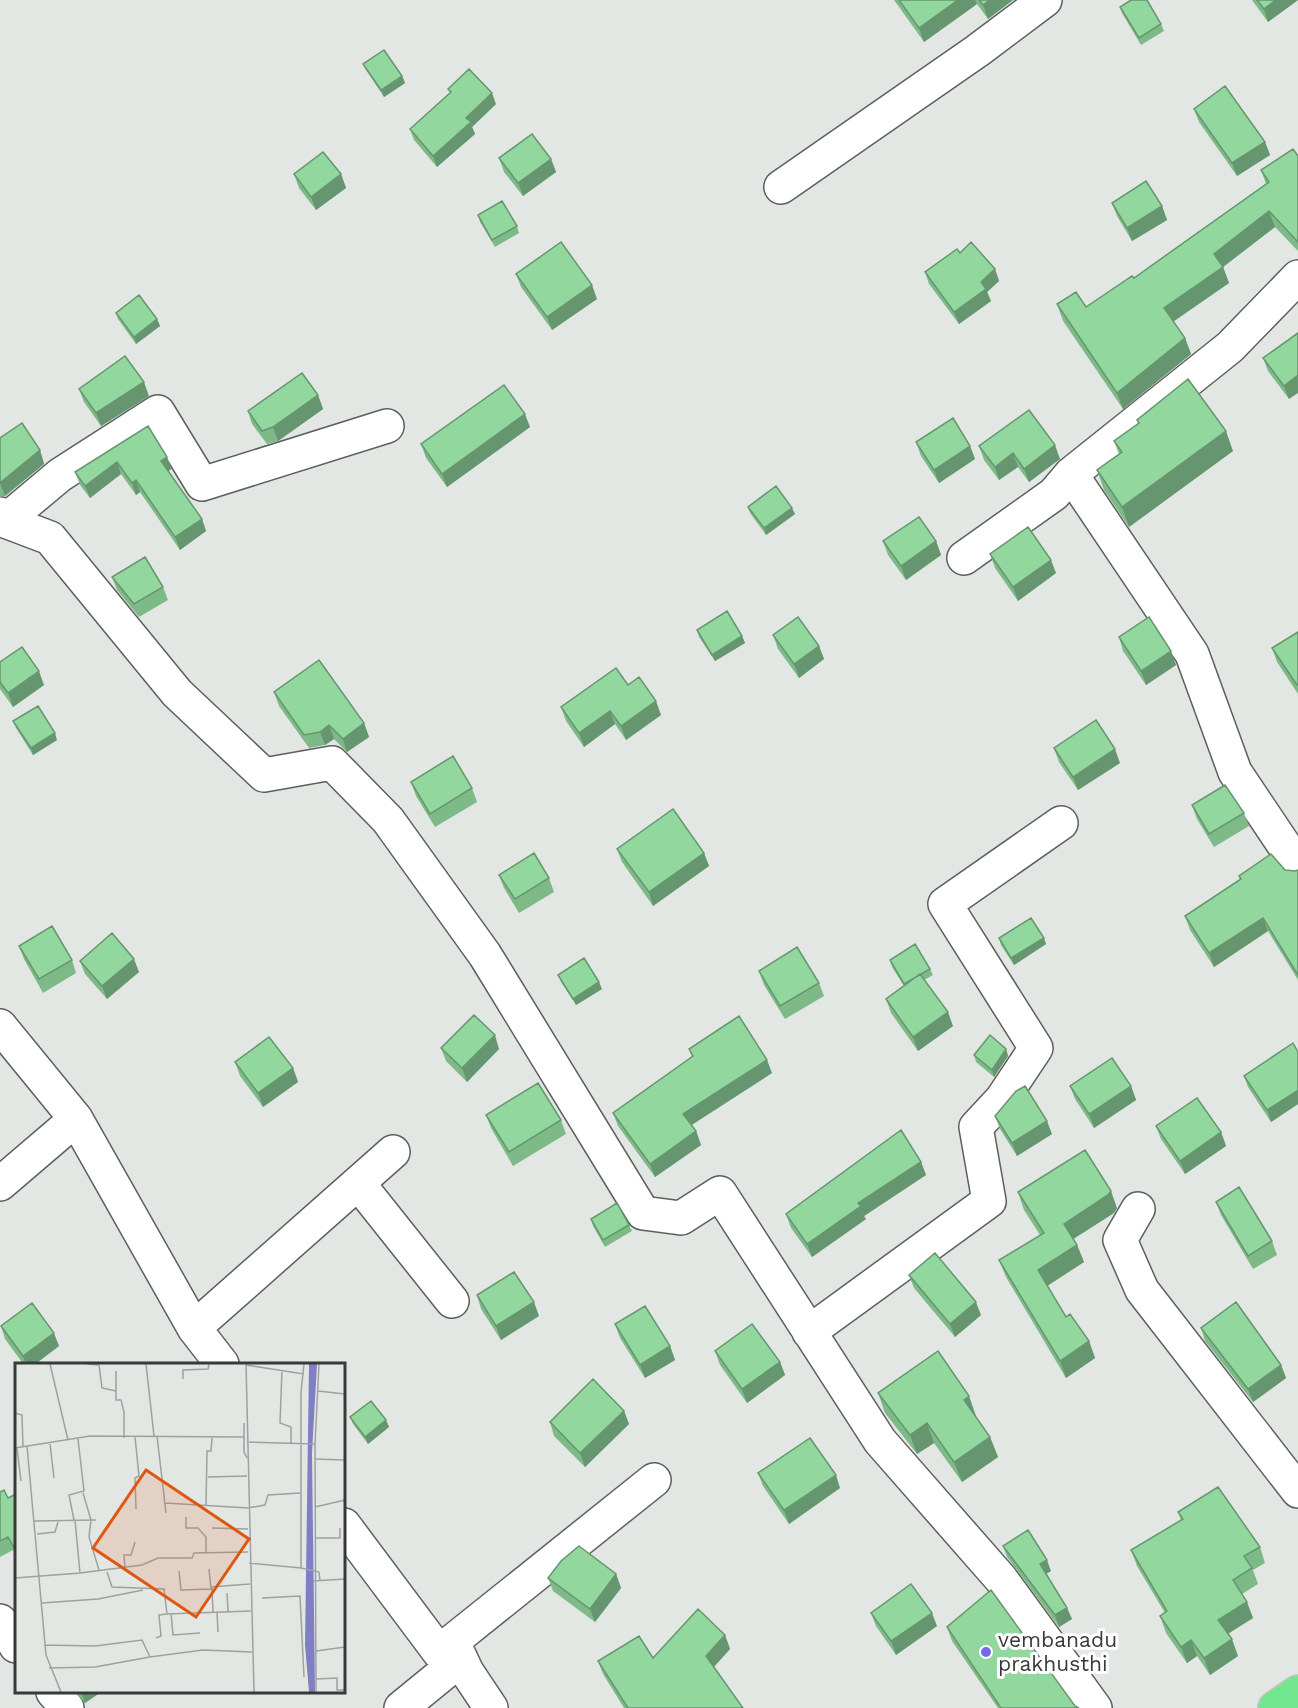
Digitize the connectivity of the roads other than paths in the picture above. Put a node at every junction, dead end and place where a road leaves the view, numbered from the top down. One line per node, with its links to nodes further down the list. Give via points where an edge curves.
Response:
1 (1045, 0): 2 (street)
2 (781, 187)
3 (1298, 277): 5 (street, via 1230,347)
4 (387, 426): 6 (street, via 202,484 158,412)
5 (1071, 474): 7 (street, via 1054,494); 9 (street, via 1192,654 1235,772)
6 (3, 517): 18 (street, via 50,538 177,693 264,775 332,763 388,820 485,955 644,1213 681,1218 720,1193)
7 (964, 558)
8 (1061, 823): 18 (street, via 945,904 1036,1048 1002,1098 976,1127 989,1201)
9 (1298, 866)
10 (0, 1026): 11 (street)
11 (76, 1119): 14 (street); 17 (street)
12 (393, 1152): 13 (street)
13 (358, 1183): 16 (street); 17 (street)
14 (0, 1184)
15 (1138, 1209): 21 (street, via 1120,1240 1142,1290)
16 (452, 1301)
17 (194, 1328): 19 (street)
18 (809, 1332): 31 (street, via 880,1441 1001,1579)
19 (220, 1363)
20 (654, 1480): 25 (street)
21 (1298, 1491)
22 (345, 1527): 25 (street, via 439,1652)
23 (0, 1622): 24 (street)
24 (15, 1644)
25 (457, 1651): 29 (street); 30 (street)
26 (1298, 1692): 32 (highway)
27 (54, 1693): 28 (street)
28 (67, 1708)
29 (401, 1708)
30 (490, 1708)
31 (1095, 1708)
32 (1275, 1708)

